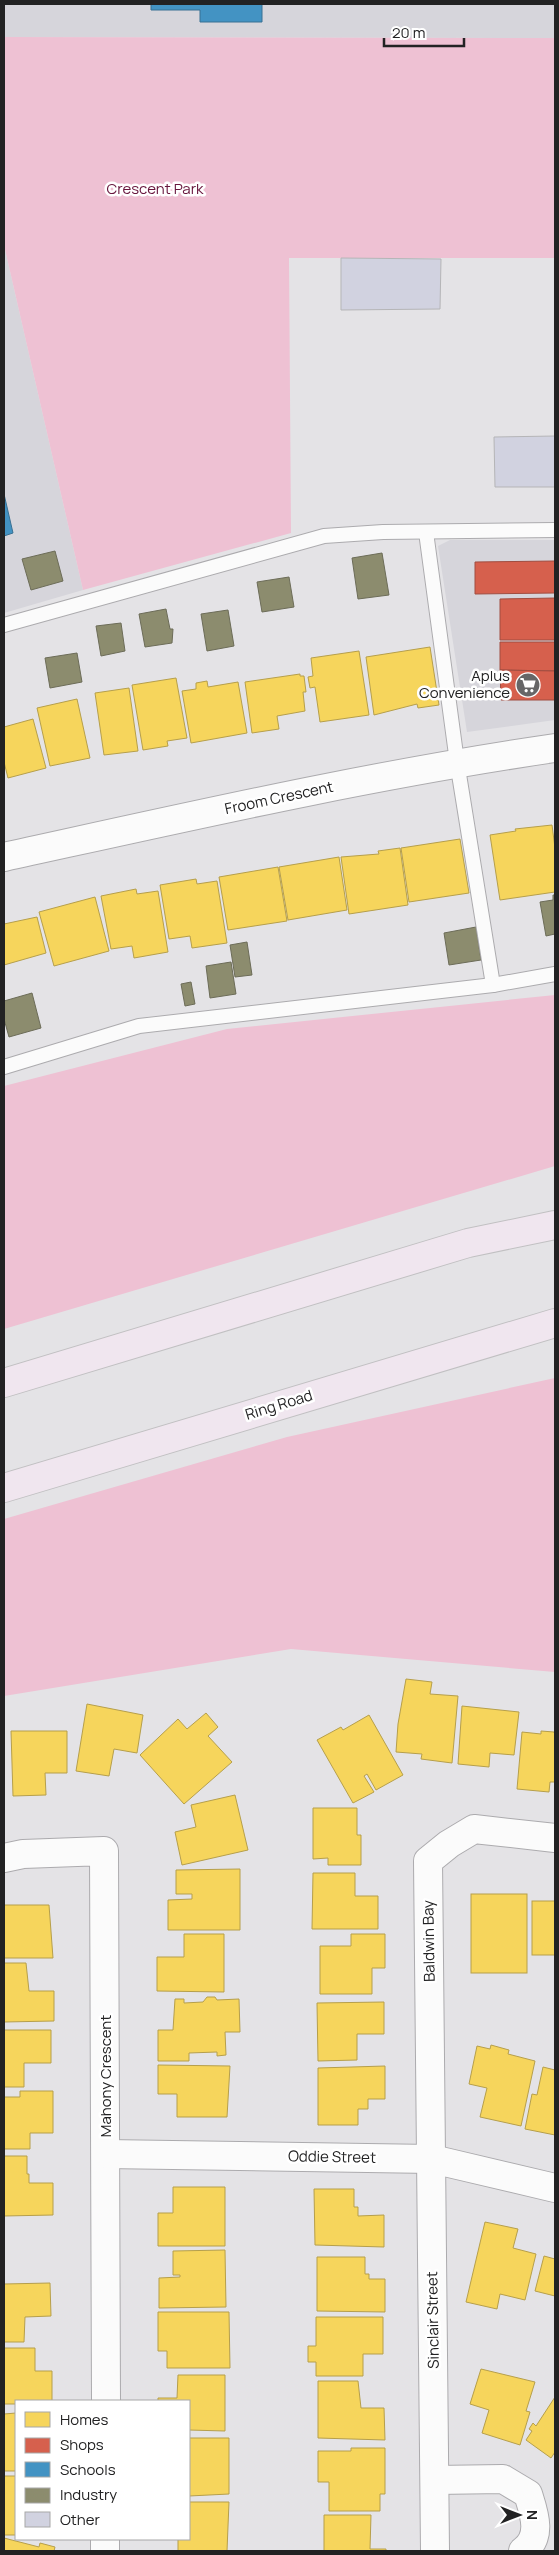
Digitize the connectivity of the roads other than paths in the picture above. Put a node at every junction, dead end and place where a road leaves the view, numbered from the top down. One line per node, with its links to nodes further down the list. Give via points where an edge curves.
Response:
1 (555, 530): 2 (lane)
2 (426, 532): 3 (lane, via 324,536); 5 (lane)
3 (4, 625)
4 (555, 748): 5 (street, Froom Crescent)
5 (458, 762): 6 (street, Froom Crescent); 8 (lane)
6 (4, 857)
7 (555, 974): 8 (lane)
8 (493, 984): 9 (lane, via 139,1026)
9 (4, 1067)
10 (555, 1211): 12 (highway)
11 (555, 1225): 12 (highway)
12 (468, 1243): 16 (highway)
13 (555, 1324): 15 (highway, Ring Road)
14 (555, 1344): 15 (highway)
15 (401, 1369): 17 (highway, Ring Road)
16 (4, 1383)
17 (4, 1488)
18 (555, 1838): 21 (street, Baldwin Bay, via 474,1829 428,1861)
19 (4, 1858): 20 (street, Mahony Crescent, via 23,1854 104,1851)
20 (106, 2154): 21 (street, Oddie Street); 23 (street, Mahony Crescent)
21 (432, 2159): 22 (street, Oddie Street); 24 (street, Sinclair Street)
22 (555, 2188)
23 (106, 2400)
24 (435, 2480): 25 (street, Sinclair Street); 26 (street, via 502,2479 528,2494 537,2523 529,2547)
25 (435, 2551)
26 (523, 2551)

